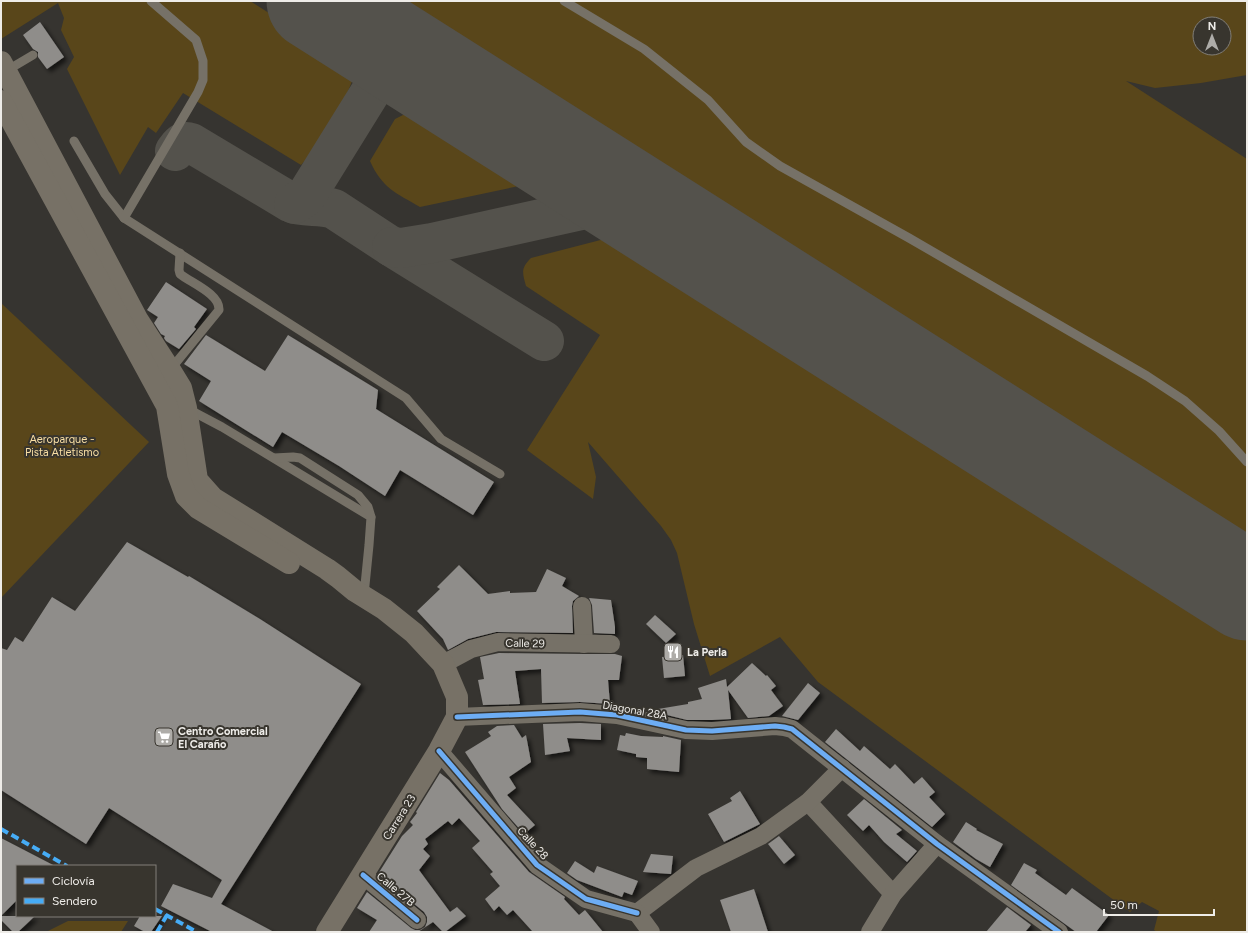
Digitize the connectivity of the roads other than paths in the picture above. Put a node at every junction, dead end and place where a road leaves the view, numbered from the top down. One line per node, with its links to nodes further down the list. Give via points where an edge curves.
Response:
1 (151, 1): 7 (lane, via 196,40 203,61 203,80)
2 (564, 1): 12 (lane, via 644,49 708,100 746,142 780,166 1147,376 1185,402 1219,431)
3 (33, 55): 4 (lane)
4 (3, 69): 9 (main road, via 137,319)
5 (1, 101): 15 (main road, via 167,406 178,474 186,496 198,508 318,580)
6 (74, 141): 7 (lane, via 105,194)
7 (124, 218): 8 (lane)
8 (180, 253): 9 (lane, via 180,274 211,295 218,303 219,310); 13 (lane, via 406,398 441,439)
9 (170, 370): 10 (main road, via 181,388)
10 (186, 408): 11 (lane); 15 (main road, via 197,480 213,498 327,569)
11 (274, 458): 14 (lane); 14 (lane, via 300,458 358,495 368,507)
12 (1247, 462)
13 (500, 474)
14 (371, 517): 15 (lane, via 369,551)
15 (359, 594): 19 (main road, via 384,609 414,633)
16 (582, 606): 17 (street)
17 (584, 644): 18 (street, Calle 29); 19 (street, Calle 29, via 498,642 471,649)
18 (611, 644)
19 (443, 664): 20 (main road)
20 (457, 707): 21 (main road, Carrera 23); 22 (street, Diagonal 28A, via 617,715 686,730 784,727 792,729)
21 (438, 751): 25 (main road, Carrera 23); 27 (street, Calle 28, via 538,865 586,899)
22 (842, 768): 23 (street); 24 (street)
23 (808, 802): 26 (street); 27 (street, via 760,836 696,868)
24 (937, 844): 26 (street); 32 (street)
25 (363, 875): 28 (street, Calle 27B); 29 (main road, Carrera 23)
26 (893, 894): 31 (street)
27 (637, 913): 30 (street)
28 (417, 920)
29 (331, 931)
30 (651, 932)
31 (870, 932)
32 (1059, 932)

